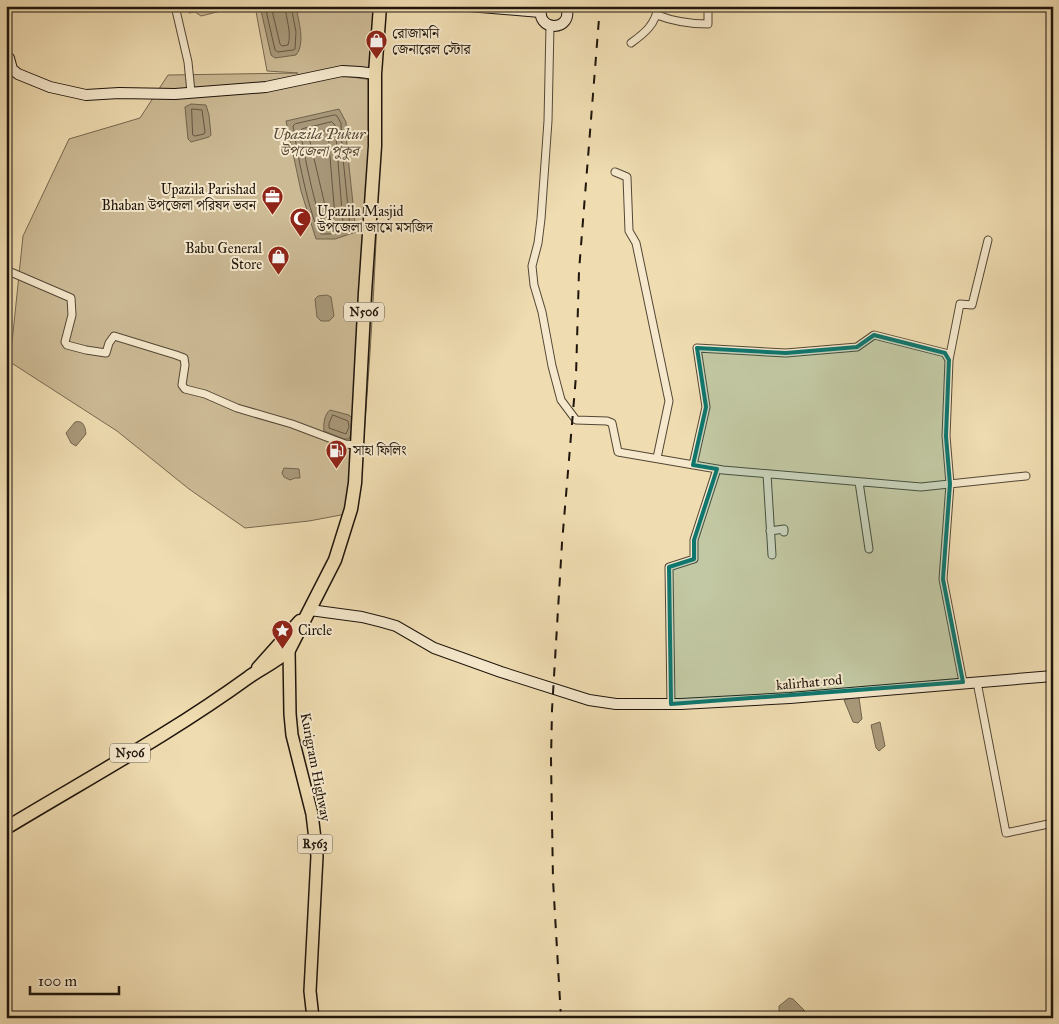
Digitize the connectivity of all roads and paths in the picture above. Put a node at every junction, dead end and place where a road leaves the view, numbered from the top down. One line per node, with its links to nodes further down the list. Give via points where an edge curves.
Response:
1 (175, 6): 13 (street, via 188,62)
2 (380, 6): 12 (highway, N506)
3 (468, 6): 7 (street)
4 (566, 6): 9 (street, via 566,20 559,26)
5 (658, 6): 8 (street)
6 (708, 6): 8 (street, via 708,24 676,22)
7 (541, 9): 9 (street, via 543,21)
8 (657, 14): 10 (street, via 647,32)
9 (550, 26): 19 (street, via 541,219 532,266 552,366 561,400 576,420 612,423 618,452)
10 (631, 43)
11 (6, 56): 13 (street, via 12,70 18,74 72,93)
12 (376, 74): 13 (street, via 342,71 266,87); 18 (highway, N506, via 375,146)
13 (191, 92)
14 (615, 172): 19 (street, via 627,177 629,231 636,243 669,401)
15 (988, 240): 17 (street, via 972,305 960,304)
16 (6, 270): 18 (street, via 71,298 67,345 106,353 114,336 184,358 182,386 185,389 338,442)
17 (949, 360): 20 (street, via 945,354 874,335 857,347 786,353 697,348 706,407); 25 (street, via 946,436)
18 (357, 445): 30 (highway, N506, via 353,500 344,536)
19 (657, 458): 20 (street)
20 (692, 465): 21 (street)
21 (717, 469): 22 (street); 35 (street, via 694,540 694,559 669,567)
22 (767, 474): 24 (street); 26 (street)
23 (1026, 476): 25 (street)
24 (859, 482): 25 (street, via 920,487); 28 (street)
25 (950, 484): 33 (street, via 943,579)
26 (770, 531): 27 (street); 29 (street)
27 (784, 532)
28 (868, 549)
29 (772, 555)
30 (310, 610): 31 (highway, N506); 35 (street, kalirhat rod, via 362,617 396,626 434,648 588,700 616,704)
31 (282, 648): 37 (highway, N506, via 252,675 201,710); 38 (main road, Kurigram Highway / R563, via 290,672 292,735 312,814 317,856 310,991)
32 (1053, 676): 34 (street, kalirhat rod)
33 (963, 682): 34 (street, kalirhat rod); 35 (street, kalirhat rod, via 790,698)
34 (977, 682): 36 (street, via 1006,833)
35 (670, 704)
36 (1053, 823)
37 (6, 828)
38 (313, 1018)

